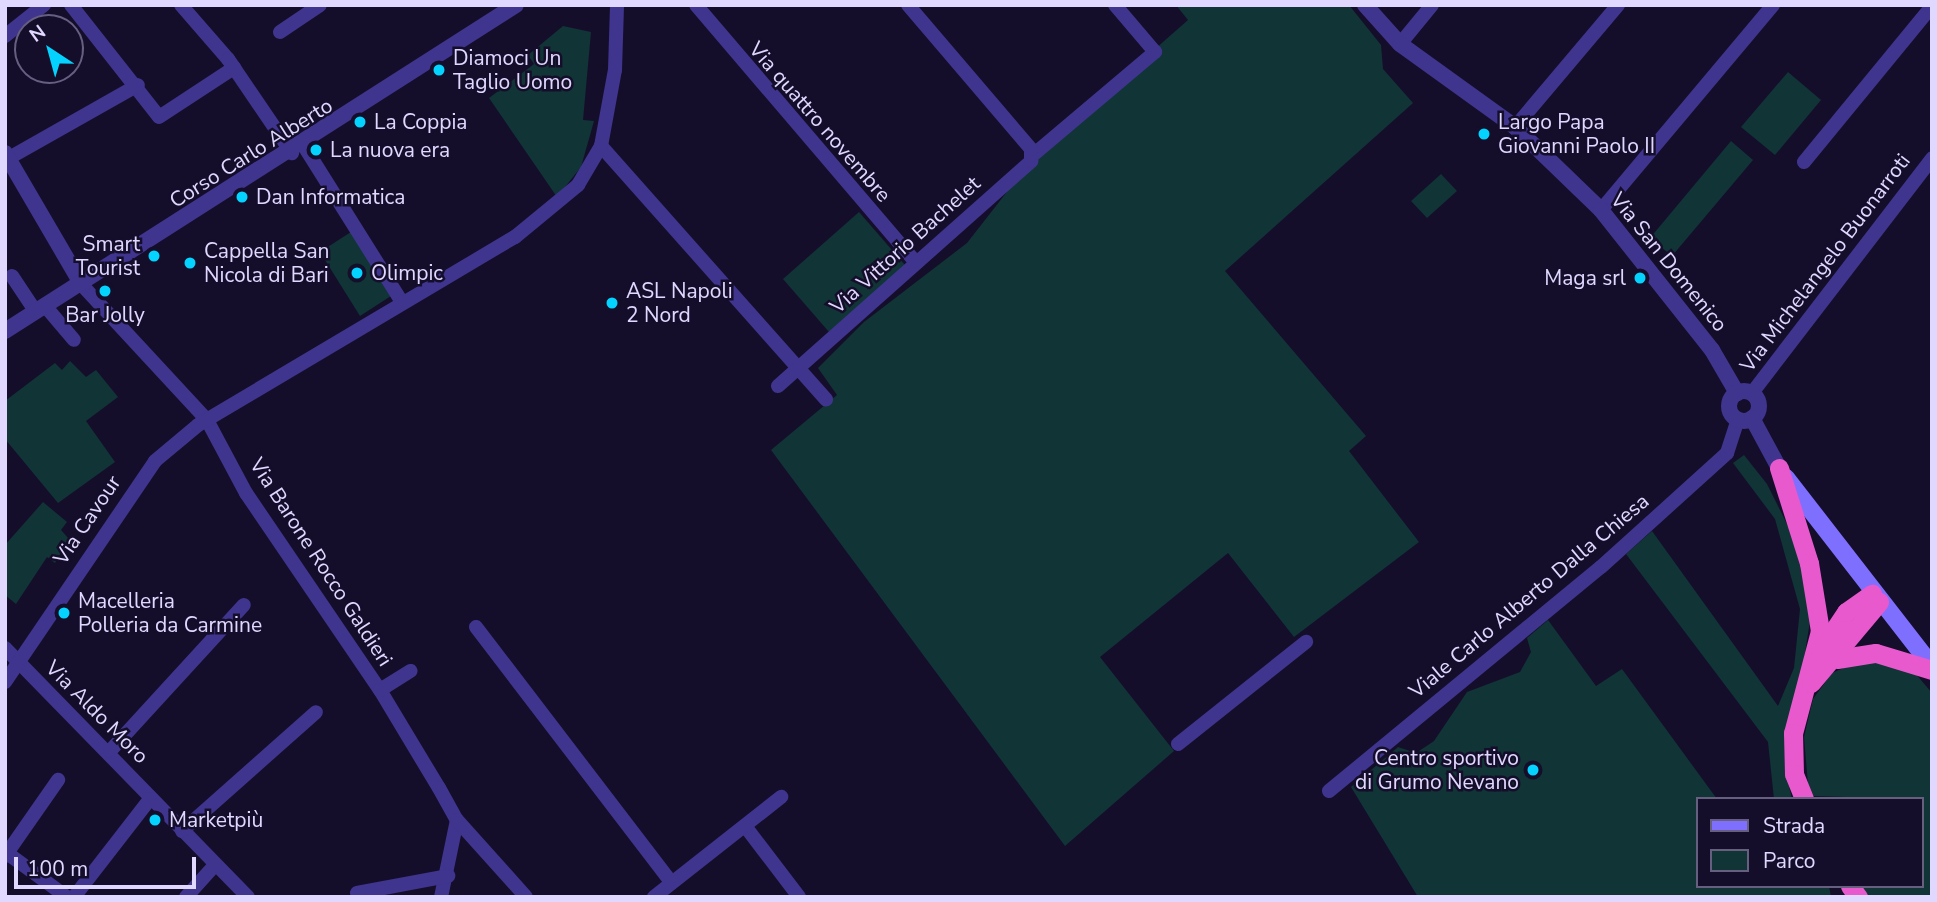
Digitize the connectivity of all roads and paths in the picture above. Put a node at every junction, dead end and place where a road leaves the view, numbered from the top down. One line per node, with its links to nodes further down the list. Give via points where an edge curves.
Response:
1 (44, 5): 17 (street)
2 (71, 5): 20 (street)
3 (181, 5): 19 (street)
4 (320, 5): 15 (street)
5 (516, 5): 23 (street, Corso Carlo Alberto)
6 (617, 5): 22 (street, via 615,70)
7 (696, 5): 29 (street, Via quattro novembre)
8 (908, 5): 24 (street)
9 (1115, 5): 24 (street, Via Vittorio Bachelet, via 1155,52)
10 (1365, 5): 18 (street, Via San Domenico)
11 (1432, 5): 18 (street)
12 (1618, 5): 21 (street)
13 (1773, 5): 28 (street)
14 (1932, 6): 27 (street)
15 (300, 12): 16 (street)
16 (280, 32)
17 (5, 36)
18 (1400, 44): 21 (street, Via San Domenico)
19 (234, 68): 20 (street, via 159,117); 23 (street)
20 (138, 85): 25 (street)
21 (1515, 127): 28 (street, Via San Domenico)
22 (601, 146): 32 (street, Via Cavour, via 578,185 540,218); 36 (street)
23 (298, 149): 31 (street, Corso Carlo Alberto); 32 (street)
24 (1032, 152): 29 (street, Via Vittorio Bachelet)
25 (7, 155): 31 (street)
26 (1932, 158): 38 (street, Via Michelangelo Buonarroti)
27 (1804, 162)
28 (1601, 210): 38 (street, Via San Domenico)
29 (916, 263): 36 (street, Via Vittorio Bachelet)
30 (12, 276): 33 (street)
31 (82, 285): 33 (street, Corso Carlo Alberto); 41 (street, Via Barone Rocco Galdieri)
32 (402, 302): 41 (street, Via Cavour)
33 (41, 309): 34 (street, Corso Carlo Alberto); 35 (street)
34 (5, 331)
35 (74, 341)
36 (798, 368): 37 (street, Via Vittorio Bachelet); 39 (street)
37 (778, 386)
38 (1745, 393): 40 (street, via 1759,406); 40 (street, via 1729,404)
39 (826, 400)
40 (1745, 419): 42 (street); 60 (street, Viale Carlo Alberto Dalla Chiesa, via 1727,453 1601,567)
41 (207, 420): 50 (street, Via Cavour, via 137,484); 55 (street, Via Barone Rocco Galdieri, via 246,494)
42 (1779, 468): 43 (main road); 48 (highway, via 1809,563 1820,631)
43 (1876, 598): 48 (highway, via 1846,612); 49 (highway); 51 (main road)
44 (244, 605): 58 (street)
45 (476, 627): 70 (street)
46 (1306, 642): 57 (street)
47 (5, 648): 50 (street, Via Aldo Moro)
48 (1817, 656): 54 (highway)
49 (1837, 659): 51 (highway, via 1876,653); 54 (highway)
50 (21, 661): 53 (street, Via Cavour); 58 (street, Via Aldo Moro)
51 (1932, 668)
52 (410, 671): 55 (street, Via Barone Rocco Galdieri)
53 (5, 682)
54 (1811, 682): 62 (highway, via 1793,733 1794,774)
55 (380, 690): 64 (street, Via Barone Rocco Galdieri)
56 (316, 712): 66 (street)
57 (1178, 744)
58 (110, 751): 63 (street, Via Aldo Moro)
59 (58, 780): 67 (street)
60 (1329, 791)
61 (781, 797): 65 (street)
62 (1803, 797)
63 (149, 799): 66 (street, Via Aldo Moro); 74 (street)
64 (457, 821): 69 (street); 78 (street, Via Barone Rocco Galdieri)
65 (745, 826): 70 (street); 79 (street)
66 (182, 831): 68 (street, Via Aldo Moro)
67 (6, 855): 73 (street)
68 (215, 865): 75 (street); 76 (street, Via Aldo Moro)
69 (448, 876): 71 (street); 77 (street)
70 (672, 883): 72 (street)
71 (357, 893)
72 (658, 896)
73 (67, 897)
74 (74, 897)
75 (187, 897)
76 (248, 897)
77 (442, 897)
78 (526, 897)
79 (799, 897)

